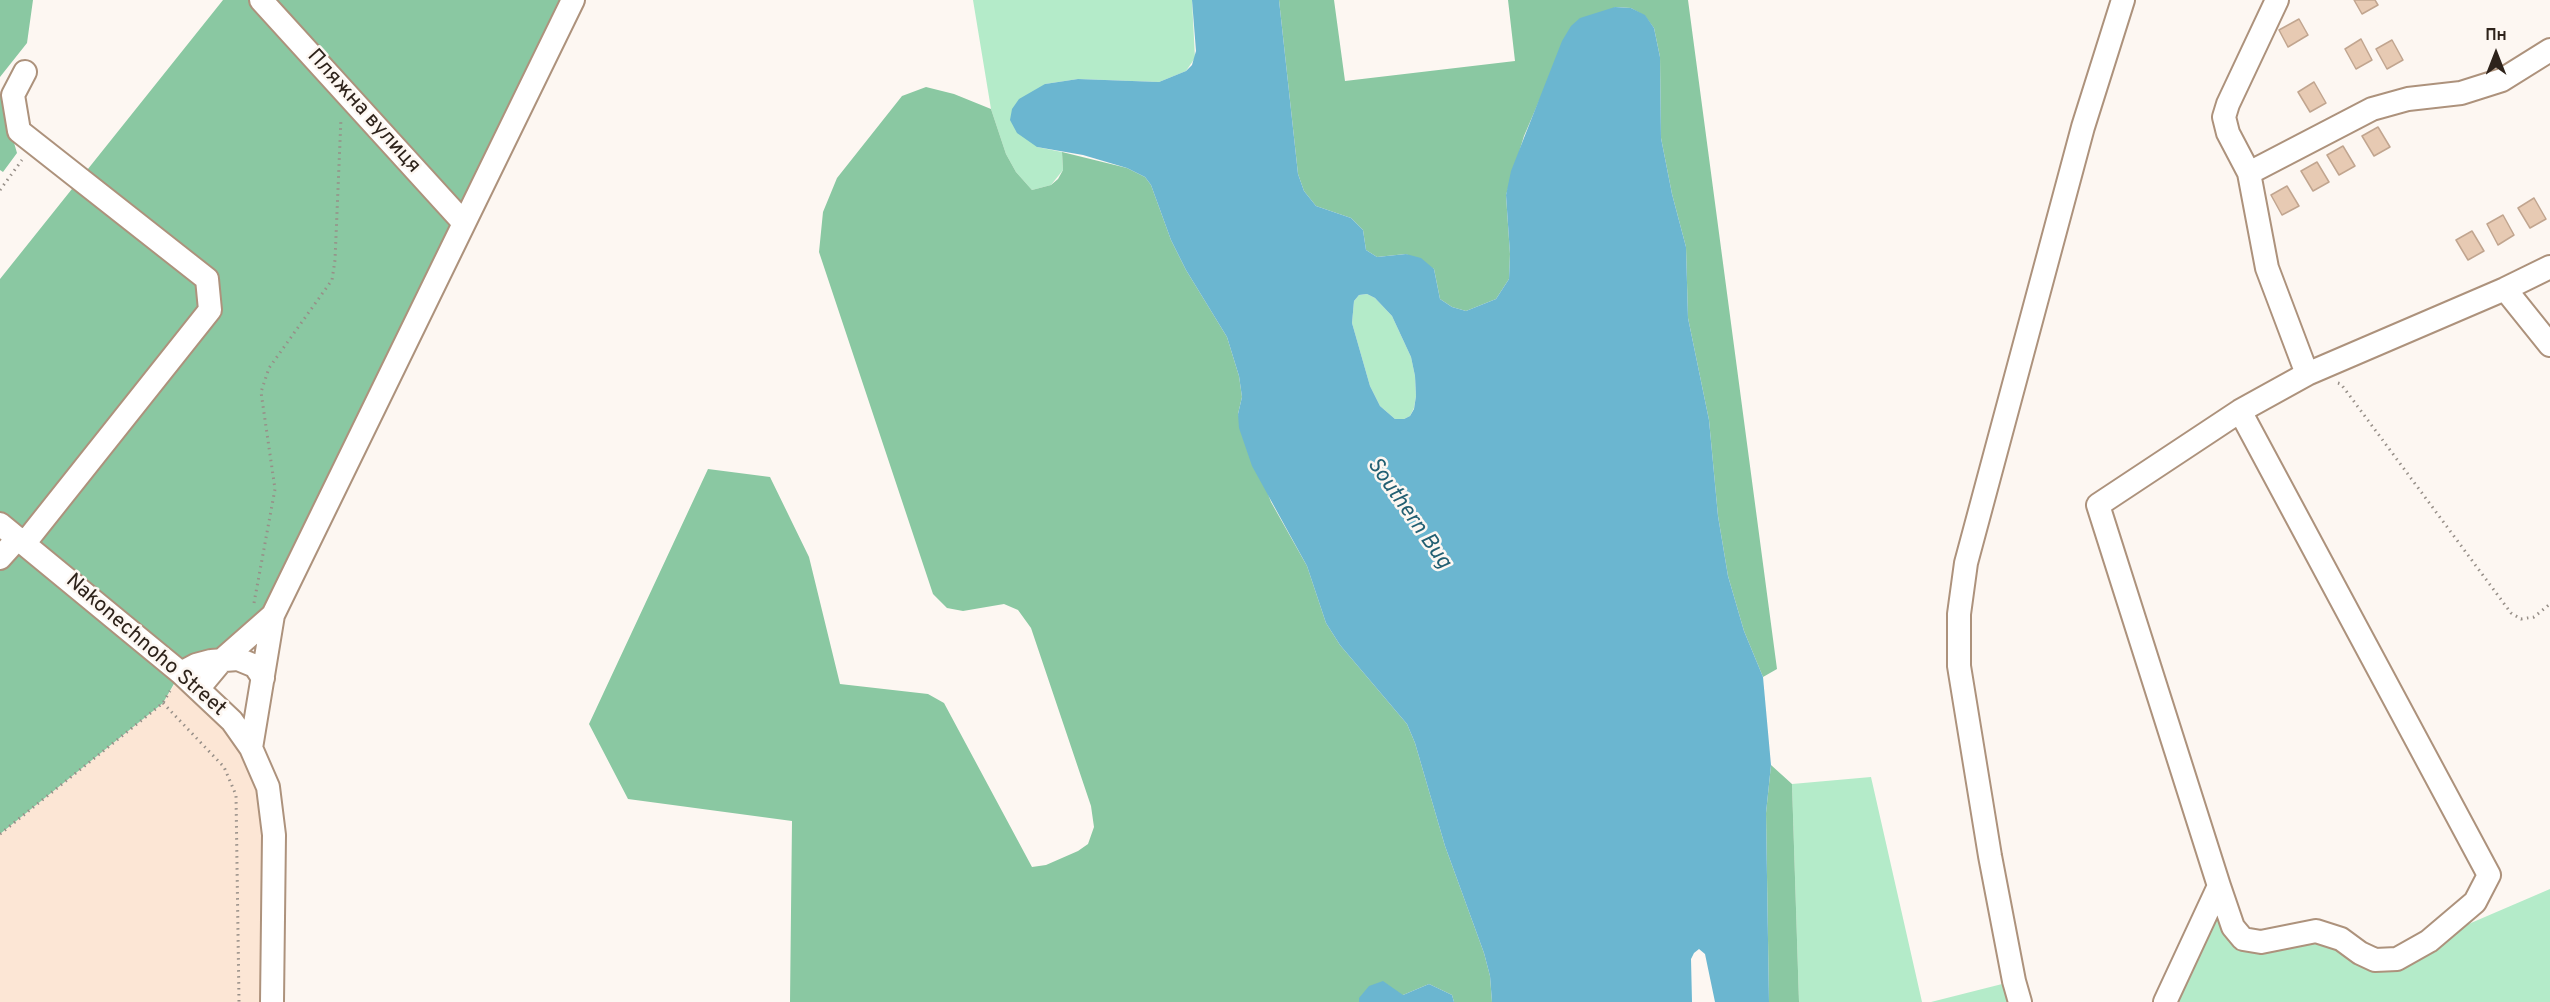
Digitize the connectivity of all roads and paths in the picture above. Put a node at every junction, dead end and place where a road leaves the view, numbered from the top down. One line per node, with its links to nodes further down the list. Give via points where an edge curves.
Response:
1 (261, 0): 7 (street, Пляжна вулиця)
2 (573, 0): 11 (street)
3 (2123, 0): 31 (street, via 2084,127 1966,563 1959,614 1961,678 1990,856)
4 (2277, 0): 9 (street, via 2224,117)
5 (2550, 50): 9 (street, via 2502,80 2461,93 2408,99 2372,109)
6 (26, 72): 8 (street, via 13,95 19,131)
7 (343, 90): 11 (street, Пляжна вулиця); 21 (path, via 332,280 269,368 261,392 275,489)
8 (35, 143): 10 (path); 18 (street, via 207,279 210,310)
9 (2249, 173): 15 (street, via 2267,268)
10 (0, 190)
11 (464, 224): 21 (street)
12 (2550, 267): 13 (street)
13 (2505, 289): 14 (street); 15 (street)
14 (2550, 345)
15 (2307, 374): 16 (street); 20 (path, via 2341,384 2511,613 2521,619 2534,617)
16 (2240, 411): 28 (street, via 2098,506); 28 (street, via 2489,875 2475,902 2429,941 2397,959 2376,960 2341,939 2316,931 2261,942 2243,939 2233,927)
17 (0, 524): 18 (street, Nakonechnoho Street)
18 (21, 541): 19 (street); 23 (street, Nakonechnoho Street)
19 (0, 558)
20 (2550, 604)
21 (264, 609): 22 (street); 24 (street)
22 (223, 659): 23 (street); 24 (street, via 238,659 255,666); 25 (street)
23 (181, 673): 25 (street, Nakonechnoho Street)
24 (263, 678): 26 (street)
25 (198, 689): 26 (street, Nakonechnoho Street, via 232,721)
26 (251, 748): 30 (street, Nakonechnoho Street, via 268,786 274,835)
27 (0, 834): 29 (path, via 163,703 224,767 236,795)
28 (2219, 886): 32 (street)
29 (239, 1002)
30 (272, 1002)
31 (2020, 1002)
32 (2165, 1002)

